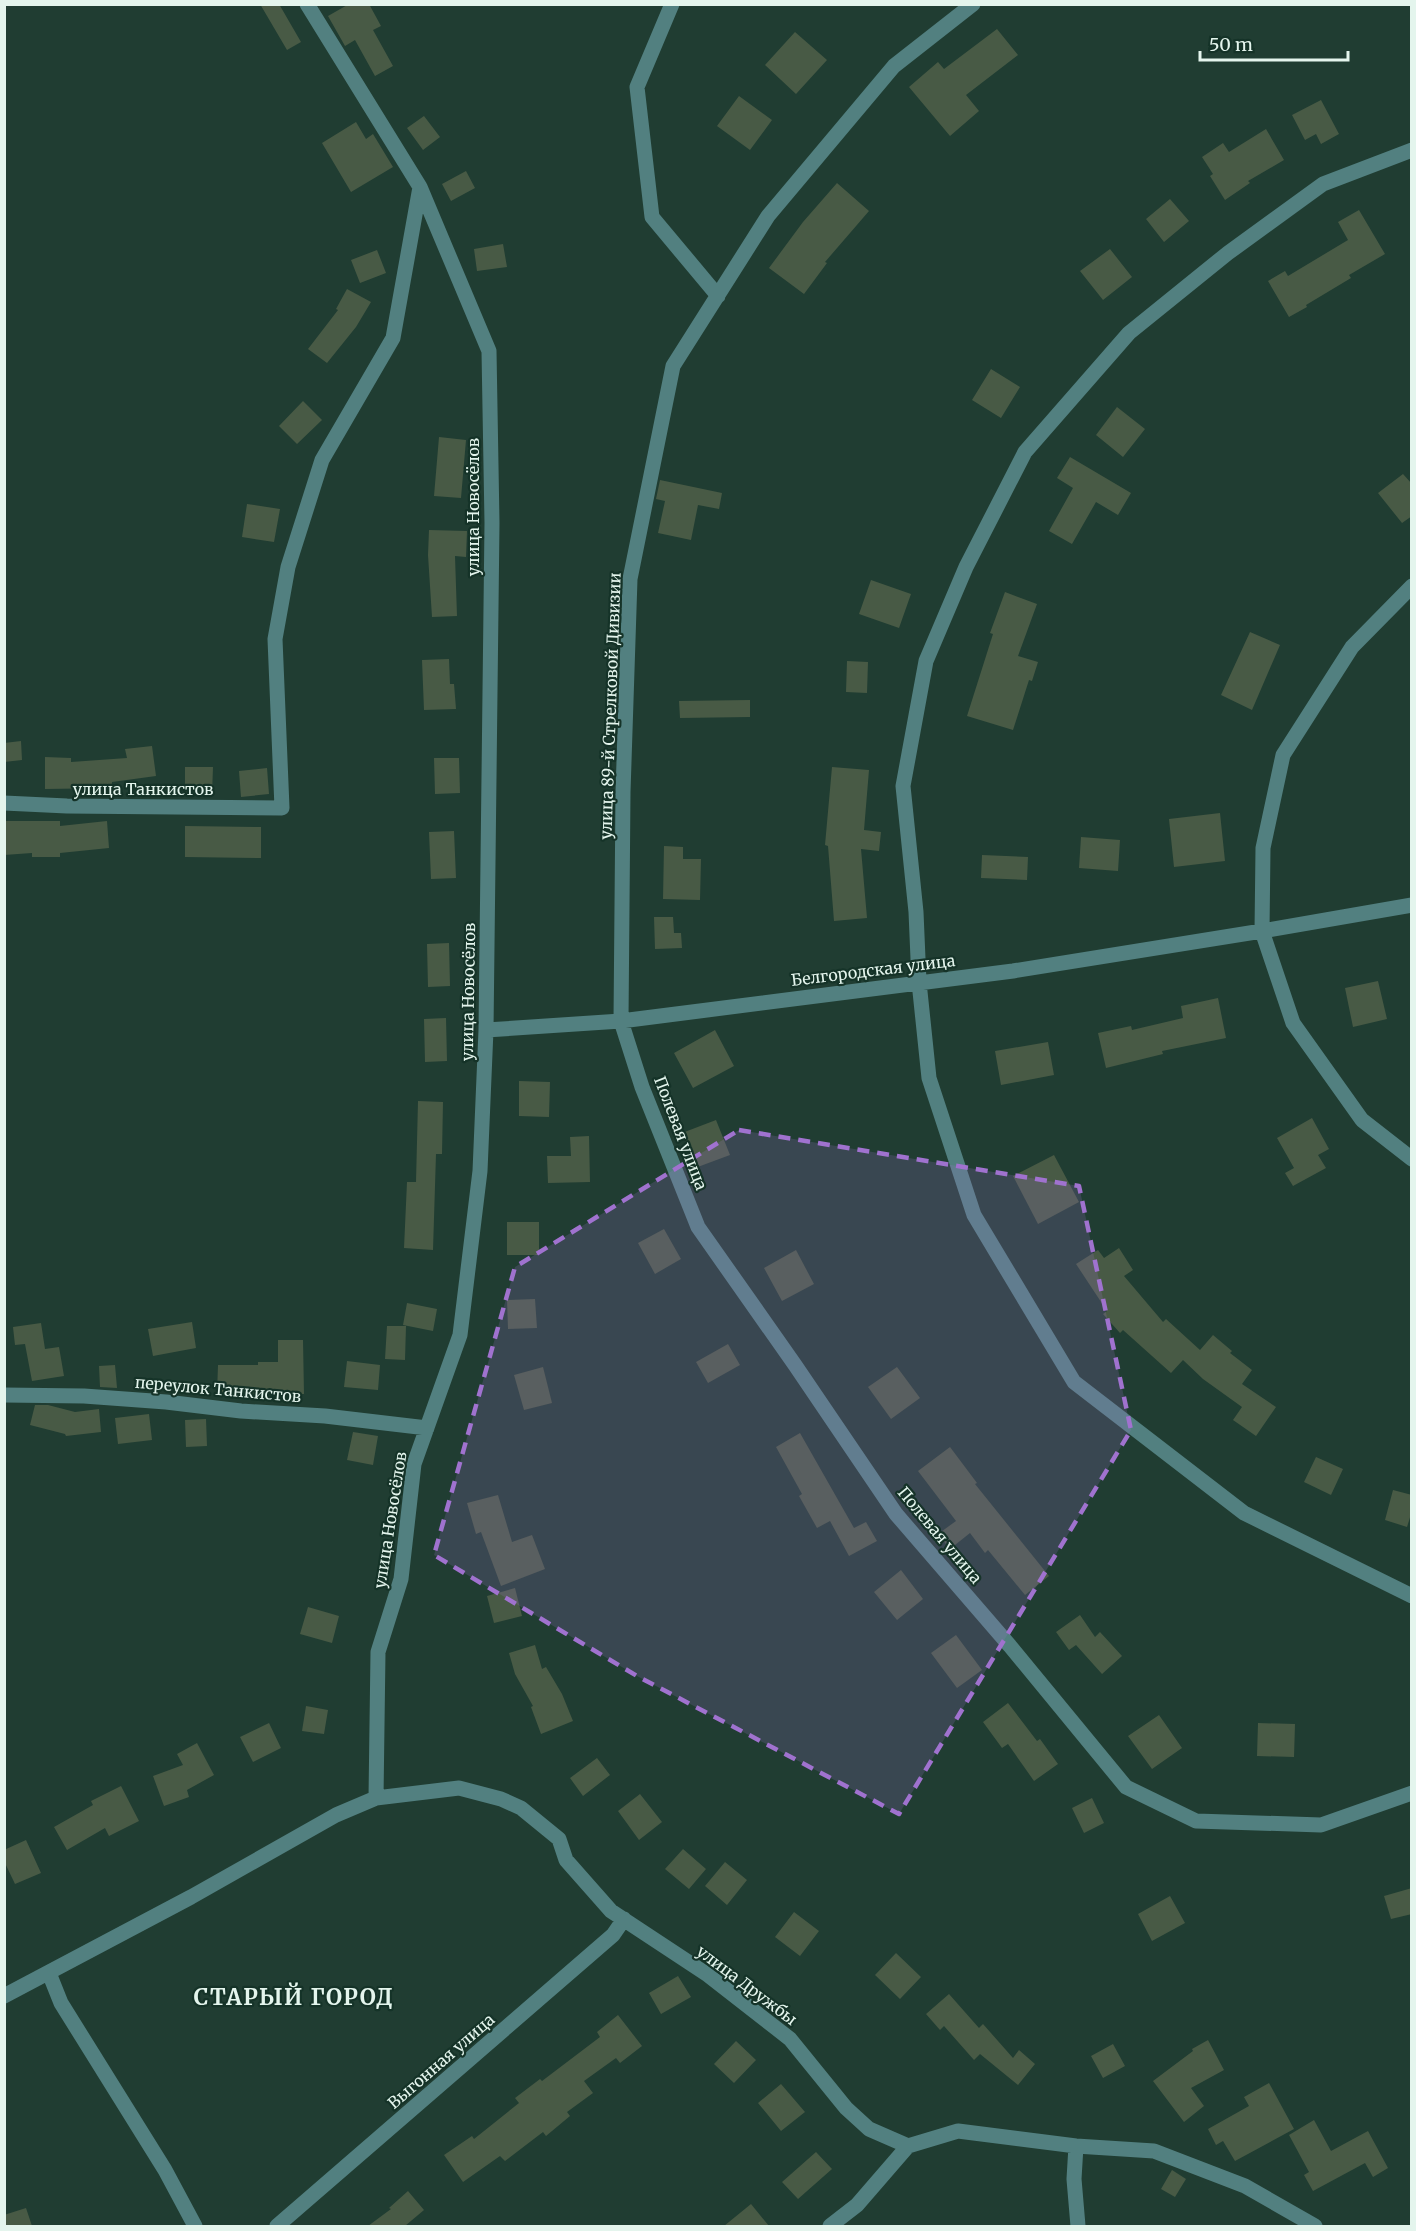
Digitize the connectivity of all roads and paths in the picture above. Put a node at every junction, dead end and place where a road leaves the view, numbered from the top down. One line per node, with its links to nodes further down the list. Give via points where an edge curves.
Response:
1 (307, 4): 5 (street, улица Новосёлов)
2 (672, 4): 6 (street, via 637,87 652,217)
3 (973, 4): 6 (street, улица 89-й Стрелковой Дивизии, via 894,66 768,216)
4 (1412, 150): 11 (street, via 1323,184 1228,253 1129,333 1025,452 966,567 926,661 903,786)
5 (420, 187): 8 (street, улица Танкистов, via 393,338 322,460 288,567 275,639 282,808); 13 (street, улица Новосёлов, via 489,351 492,523)
6 (718, 296): 12 (street, улица 89-й Стрелковой Дивизии, via 673,366 630,579)
7 (1412, 586): 10 (street, via 1352,647 1283,755 1263,848)
8 (4, 803)
9 (1412, 905): 10 (street, Белгородская улица)
10 (1262, 931): 11 (street, Белгородская улица); 14 (street, via 1293,1023 1362,1120)
11 (919, 982): 12 (street, Белгородская улица); 17 (street, via 929,1078 974,1215 1074,1382 1244,1513)
12 (621, 1022): 13 (street, Белгородская улица); 18 (street, Полевая улица, via 642,1087 698,1227 896,1514 1126,1787 1196,1821 1321,1825)
13 (486, 1030): 16 (street, улица Новосёлов, via 480,1171 460,1335)
14 (1412, 1159)
15 (4, 1395): 16 (street, переулок Танкистов, via 166,1402)
16 (427, 1428): 19 (street, улица Новосёлов, via 414,1464 401,1580 378,1652)
17 (1412, 1596)
18 (1412, 1793)
19 (376, 1798): 20 (street, улица Дружбы, via 459,1788 521,1808 559,1839 566,1860 598,1899); 21 (street, via 336,1815)
20 (624, 1919): 23 (street, улица Дружбы, via 708,1974 790,2039 846,2108 869,2129); 26 (street, Выгонная улица, via 613,1935)
21 (49, 1973): 22 (street); 25 (street, via 61,2003 165,2170)
22 (4, 1996)
23 (908, 2146): 24 (street, via 958,2131); 27 (street, via 857,2205)
24 (1076, 2146): 28 (street); 29 (street, via 1154,2151 1245,2186)
25 (195, 2226)
26 (277, 2226)
27 (830, 2226)
28 (1078, 2226)
29 (1315, 2226)

